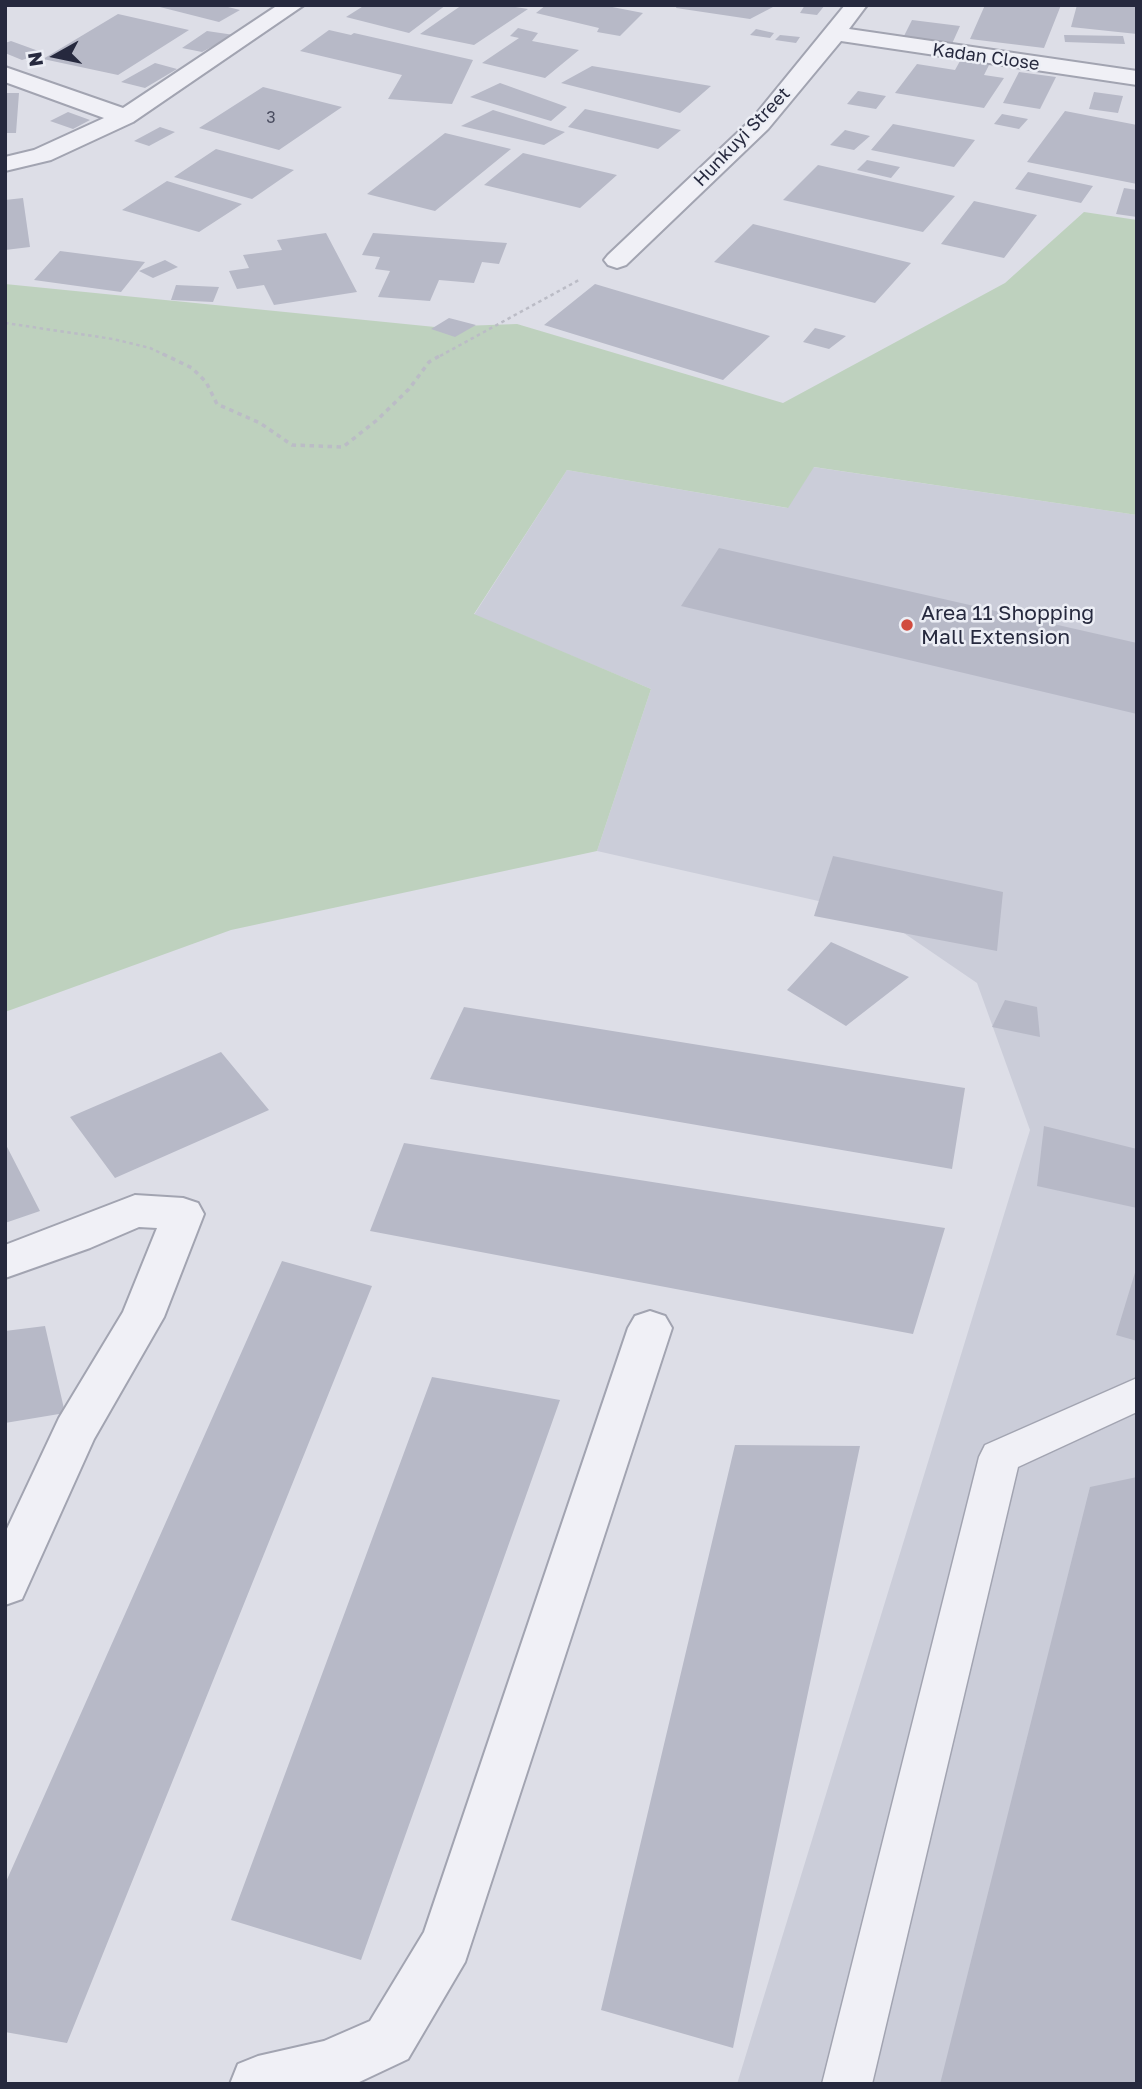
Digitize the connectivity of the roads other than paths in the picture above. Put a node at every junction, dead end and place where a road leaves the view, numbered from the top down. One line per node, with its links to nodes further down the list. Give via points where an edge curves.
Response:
1 (293, 5): 6 (street)
2 (856, 5): 3 (street, Hunkuyi Street)
3 (835, 34): 5 (street, Kadan Close); 8 (street, Hunkuyi Street, via 760,124)
4 (5, 74): 6 (street)
5 (1137, 78)
6 (125, 117): 7 (street, via 42,155)
7 (5, 164)
8 (617, 260)
9 (5, 1262): 12 (street, via 135,1211 183,1214 143,1317 75,1431)
10 (650, 1328): 13 (street, via 446,1944 389,2040 327,2068)
11 (1137, 1394): 14 (lane, via 1000,1457)
12 (5, 1584)
13 (258, 2084)
14 (846, 2084)

